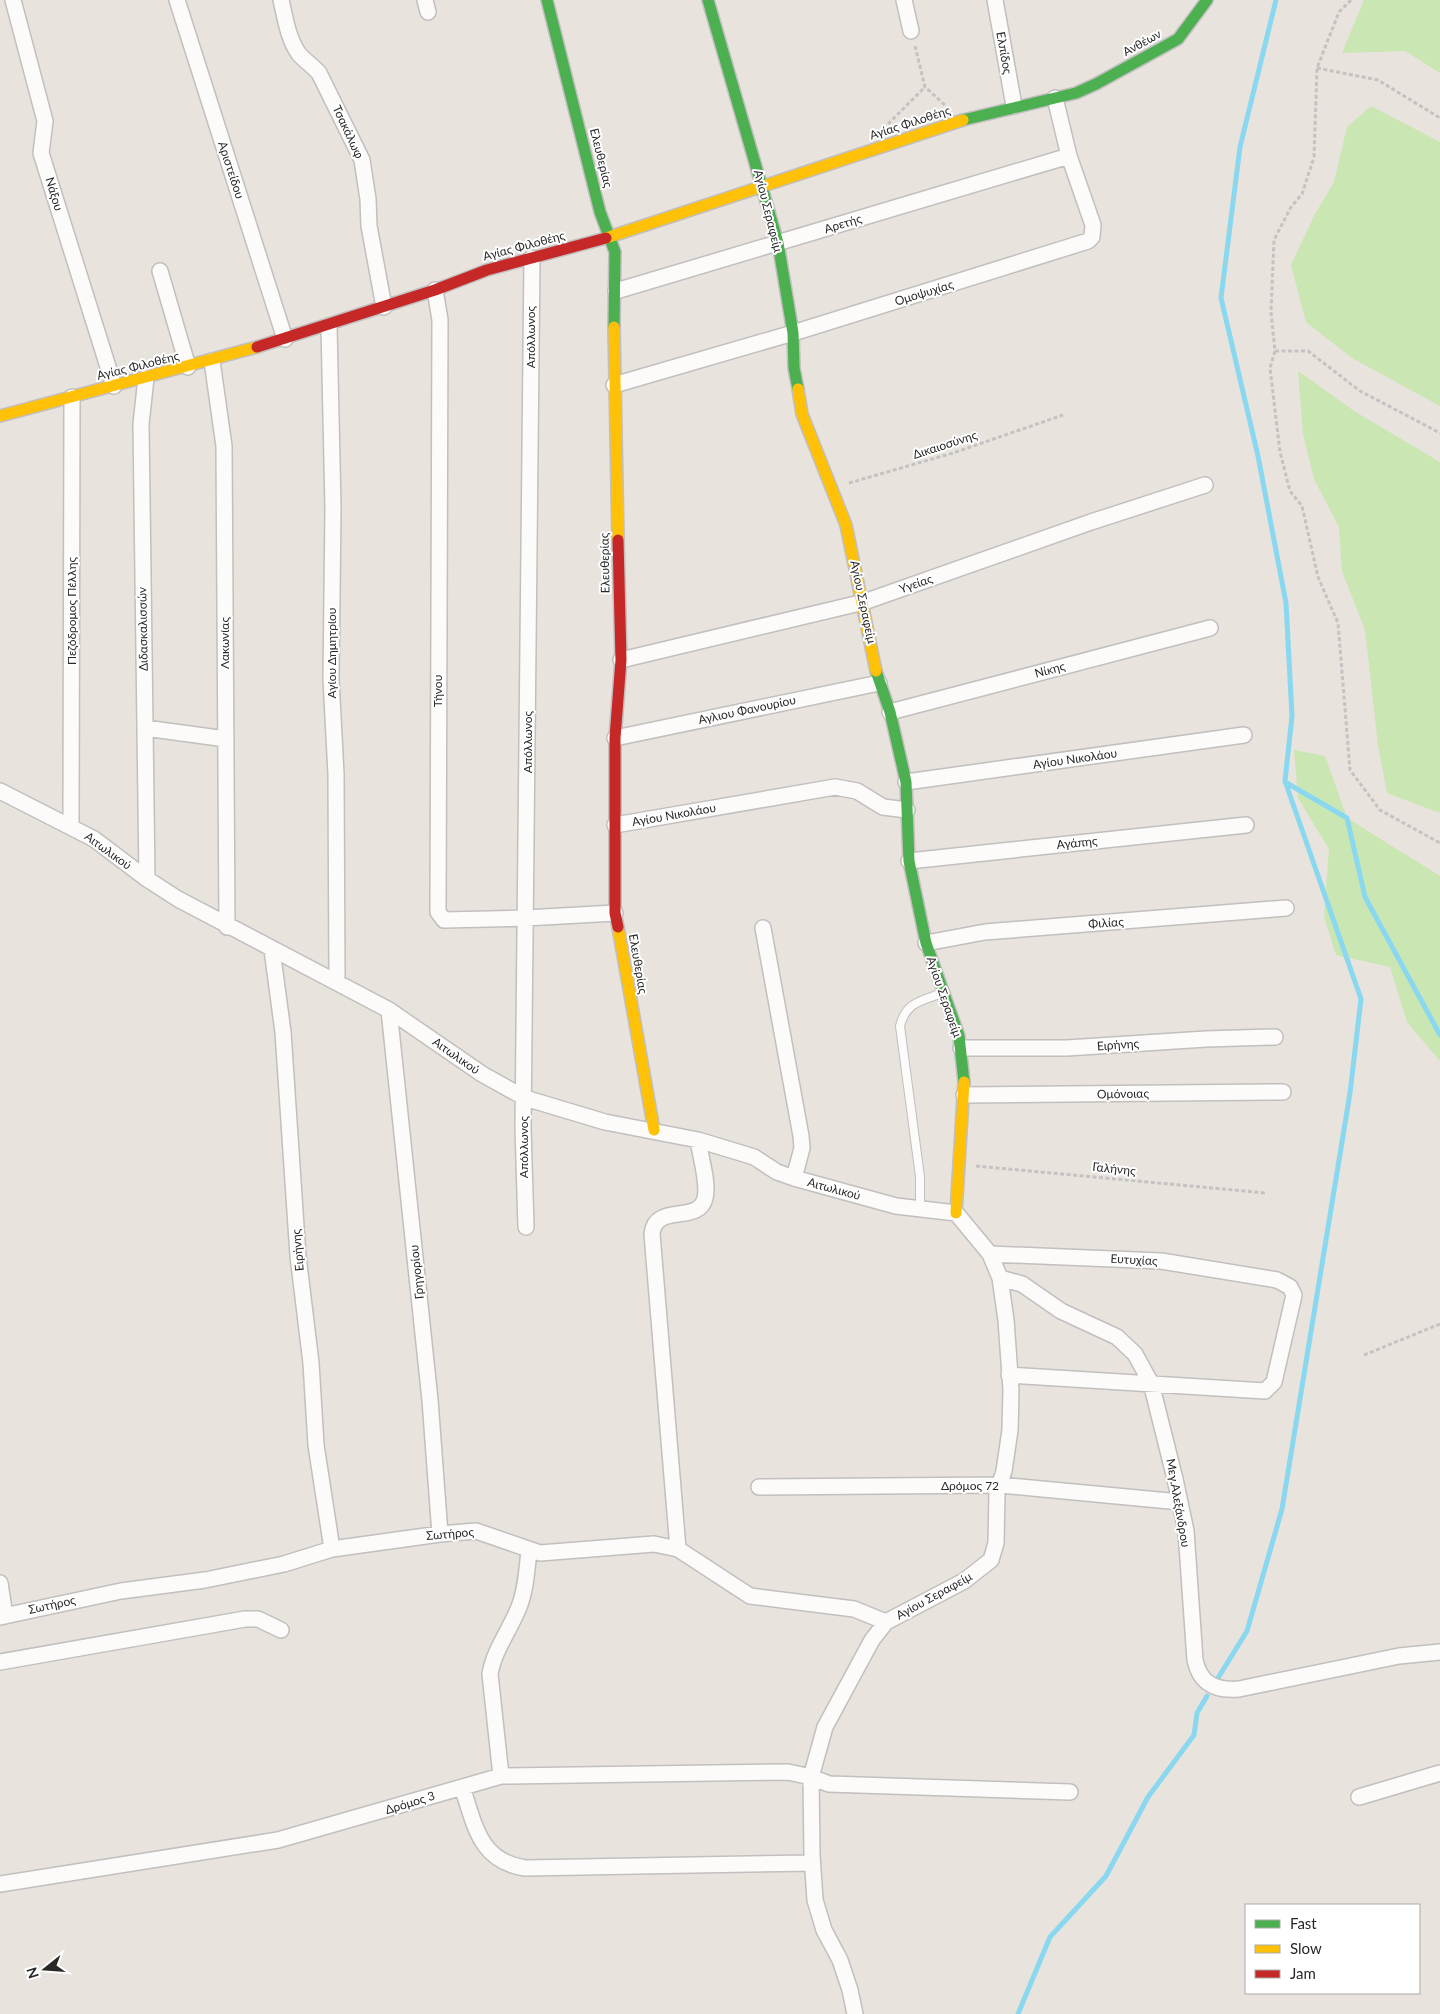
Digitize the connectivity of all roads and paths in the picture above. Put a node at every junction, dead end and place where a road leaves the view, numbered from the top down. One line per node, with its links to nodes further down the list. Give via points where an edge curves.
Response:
1 (13, 0): 35 (street, Νάξου, via 45,121 41,153)
2 (177, 0): 29 (street, Αριστείδου)
3 (281, 0): 26 (street, Τσακάλωφ, via 292,42 320,74 362,160 369,226)
4 (547, 0): 20 (street, Ελευθερίας, via 600,212)
5 (708, 0): 19 (street, Αγίου Σεραφείμ)
6 (904, 0): 10 (street)
7 (995, 0): 14 (street, Ελπίδος)
8 (1207, 0): 13 (street, Ανθέων, via 1178,39 1096,84)
9 (1351, 0): 11 (path, via 1339,12)
10 (911, 31): 12 (path)
11 (1317, 68): 16 (path, via 1378,80); 30 (path, via 1314,157 1302,194 1291,207 1274,240 1270,312)
12 (925, 87): 15 (path, via 943,105); 17 (path)
13 (1055, 98): 14 (street, Αγίας Φιλοθέης); 18 (street, Ομοψυχίας)
14 (1014, 106): 15 (street, Αγίας Φιλοθέης)
15 (969, 118): 19 (street, Αγίας Φιλοθέης)
16 (1440, 118)
17 (882, 130)
18 (1069, 156): 21 (street, Αρετής); 28 (street, Ομοψυχίας, via 1093,225 1092,237 1088,241)
19 (762, 185): 20 (street, Αγίας Φιλοθέης); 21 (street, Αγίου Σεραφείμ)
20 (610, 237): 22 (street, Αγίας Φιλοθέης); 25 (street, Ελευθερίας, via 615,252)
21 (778, 243): 25 (street, Αρετής); 28 (street, Αγίου Σεραφείμ)
22 (532, 258): 24 (street, Αγίας Φιλοθέης, via 487,270); 62 (street, Απόλλωνος)
23 (160, 271): 32 (street)
24 (435, 290): 26 (street, Αγίας Φιλοθέης); 62 (street, Τήνου, via 440,320 438,912 444,920)
25 (616, 291): 34 (street, Ελευθερίας)
26 (384, 307): 27 (street, Αγίας Φιλοθέης)
27 (329, 326): 29 (street, Αγίας Φιλοθέης); 67 (street, Αγίου Δημητρίου)
28 (793, 333): 34 (street, Ομοψυχίας); 41 (street, Αγίου Σεραφείμ, via 794,368 802,414)
29 (285, 340): 31 (street, Αγίας Φιλοθέης)
30 (1275, 351): 39 (path, via 1308,351 1360,391); 57 (path, via 1270,368 1280,452 1290,491 1302,506 1318,577 1338,623 1350,770 1380,810)
31 (212, 361): 32 (street, Αγίας Φιλοθέης); 50 (street, Λακωνίας, via 224,446)
32 (188, 367): 33 (street, Αγίας Φιλοθέης)
33 (146, 378): 35 (street, Αγίας Φιλοθέης); 47 (street, Διδασκαλισσών, via 141,424)
34 (614, 385): 44 (street, Ελευθερίας)
35 (114, 386): 36 (street, Αγίας Φιλοθέης)
36 (72, 397): 38 (street, Αγίας Φιλοθέης); 56 (street, Πεζόδρομος Πέλλης)
37 (1063, 415): 41 (path, Δικαιοσύνης, via 953,453)
38 (0, 416)
39 (1440, 433)
40 (1205, 485): 42 (street, Υγείας)
41 (832, 489): 42 (street, Αγίου Σεραφείμ, via 846,525)
42 (864, 602): 44 (street, Υγείας); 45 (street, Αγίου Σεραφείμ)
43 (1210, 628): 46 (street, Νίκης)
44 (621, 660): 49 (street, Ελευθερίας)
45 (879, 683): 46 (street, Αγίου Σεραφείμ); 49 (street, Αγλιου Φανουρίου)
46 (890, 712): 51 (street, Αγίου Σεραφείμ)
47 (145, 728): 50 (street); 59 (street, Διδασκαλισσών)
48 (1244, 735): 51 (street, Αγίου Νικολάου)
49 (615, 738): 54 (street, Ελευθερίας)
50 (226, 739): 63 (street, Λακωνίας)
51 (906, 782): 53 (street, Αγίου Σεραφείμ)
52 (0, 791): 56 (street, Αιτωλικού)
53 (907, 810): 54 (street, Αγίου Νικολάου, via 883,807 857,792 835,787); 58 (street, Αγίου Σεραφείμ)
54 (615, 825): 61 (street, Ελευθερίας)
55 (1246, 825): 58 (street, Αγάπης)
56 (71, 826): 59 (street, Αιτωλικού, via 94,839)
57 (1440, 842)
58 (909, 861): 65 (street, Αγίου Σεραφείμ)
59 (146, 879): 63 (street, Αιτωλικού)
60 (1286, 908): 65 (street, Φιλίας, via 985,932)
61 (615, 913): 62 (street, Τήνου); 75 (street, Ελευθερίας)
62 (526, 918): 74 (street, Απόλλωνος)
63 (227, 927): 66 (street, Αιτωλικού)
64 (763, 928): 78 (street, via 801,1136 802,1148)
65 (926, 943): 68 (street, Αγίου Σεραφείμ)
66 (272, 950): 67 (street, Αιτωλικού); 93 (street, Ειρήνης, via 283,1032 298,1256 316,1445)
67 (337, 981): 69 (street, Αιτωλικού)
68 (944, 992): 71 (street, Αγίου Σεραφείμ); 80 (lane, via 910,1007 900,1026 920,1177)
69 (388, 1010): 74 (street, Αιτωλικού, via 482,1074); 92 (street, Γρηγορίου, via 430,1400)
70 (1275, 1037): 71 (street, Ειρήνης, via 1067,1048)
71 (961, 1048): 73 (street, Αγίου Σεραφείμ)
72 (1283, 1092): 73 (street, Ομόνοιας)
73 (964, 1095): 77 (street, Αγίου Σεραφείμ)
74 (525, 1098): 75 (street, Αιτωλικού, via 605,1122); 82 (street, Απόλλωνος)
75 (654, 1130): 76 (street, Αιτωλικού)
76 (698, 1140): 78 (street, Αιτωλικού, via 754,1157 777,1172); 94 (street, via 706,1191 704,1202 697,1210 662,1217 654,1224 652,1234)
77 (960, 1165): 79 (path, Γαλήνης); 81 (street, Αγίου Σεραφείμ)
78 (794, 1178): 80 (street, Αιτωλικού)
79 (1266, 1193)
80 (920, 1210): 81 (street, Αιτωλικού)
81 (956, 1213): 83 (street)
82 (526, 1227)
83 (990, 1254): 84 (street); 88 (street, Ευτυχίας, via 1161,1261 1276,1280 1290,1287 1294,1300 1274,1382 1269,1389 1260,1392)
84 (1000, 1278): 87 (street, Αγίου Σεραφείμ, via 1006,1320); 88 (street, Μεγ.Αλεξάνδρου, via 1022,1284 1061,1311 1117,1337 1134,1354)
85 (1440, 1324): 86 (path)
86 (1364, 1356)
87 (1008, 1375): 88 (street); 89 (street, Αγίου Σεραφείμ, via 1010,1430)
88 (1150, 1383): 91 (street, Μεγ.Αλεξάνδρου)
89 (1000, 1485): 90 (street, Δρόμος 72); 91 (street, Δρόμος 72); 98 (street, Αγίου Σεραφείμ, via 997,1492 996,1543 991,1560 964,1581)
90 (759, 1487)
91 (1180, 1502): 100 (street, Μεγ.Αλεξάνδρου, via 1186,1531 1195,1660 1200,1677 1214,1687 1239,1689 1399,1656)
92 (440, 1534): 93 (street, Σωτήρος); 95 (street, Σωτήρος, via 476,1531)
93 (332, 1549): 97 (street, Σωτήρος, via 284,1564 206,1580 120,1591)
94 (678, 1549): 95 (street, Σωτήρος, via 654,1544 540,1553); 98 (street, Σωτήρος, via 750,1596 854,1609)
95 (529, 1550): 103 (street, via 524,1593 492,1661 490,1674)
96 (0, 1582): 97 (street)
97 (2, 1617)
98 (886, 1622): 104 (street, Αγίου Σεραφείμ, via 872,1640 825,1727)
99 (281, 1630): 101 (street, via 258,1619 245,1619)
100 (1440, 1652)
101 (0, 1662)
102 (1440, 1773): 107 (street)
103 (501, 1776): 104 (street, Δρόμος 3, via 788,1772); 105 (street, Δρόμος 3)
104 (817, 1780): 106 (street, Δρόμος 3); 108 (street, Αγίου Σεραφείμ)
105 (462, 1787): 108 (street, via 485,1848 510,1866); 109 (street, Δρόμος 3, via 278,1840)
106 (1070, 1792)
107 (1359, 1798)
108 (812, 1863): 110 (street, Αγίου Σεραφείμ, via 815,1900 824,1930 840,1960)
109 (0, 1884)
110 (855, 2014)

